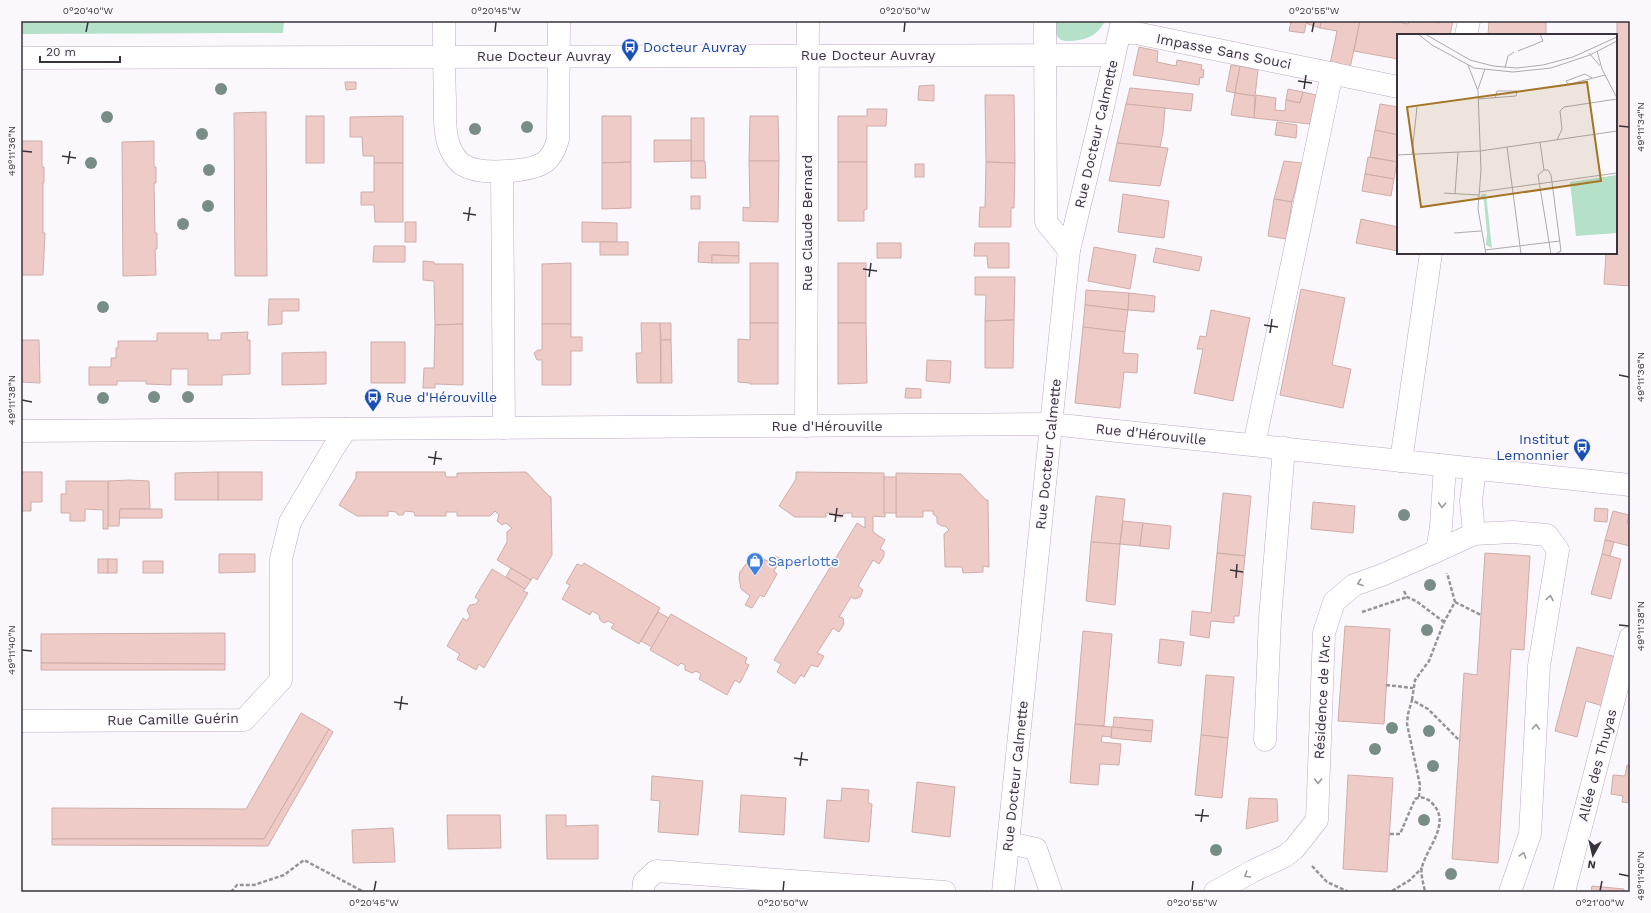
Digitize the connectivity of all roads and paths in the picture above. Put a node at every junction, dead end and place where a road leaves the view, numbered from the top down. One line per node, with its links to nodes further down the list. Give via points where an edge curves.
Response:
1 (444, 21): 12 (street)
2 (559, 21): 10 (street)
3 (808, 21): 11 (street, Rue Claude Bernard)
4 (1045, 21): 8 (street)
5 (1469, 21): 7 (street)
6 (1121, 27): 9 (street, Rue Docteur Calmette); 14 (street, Impasse Sans Souci, via 1136,34)
7 (1466, 34)
8 (1045, 55): 9 (street, Rue Docteur Auvray); 11 (street, Rue Docteur Auvray); 17 (street, via 1046,222)
9 (1114, 55): 17 (street, Rue Docteur Calmette)
10 (559, 56): 11 (street, Rue Docteur Auvray); 12 (street, Rue Docteur Auvray); 16 (street, via 558,139 555,152 546,162 530,168)
11 (808, 56): 20 (street, Rue Claude Bernard)
12 (444, 57): 13 (street, Rue Docteur Auvray); 16 (street, via 445,117 448,145 452,153 462,164 478,170)
13 (21, 58)
14 (1332, 73): 15 (street, Impasse Sans Souci); 24 (street)
15 (1397, 87)
16 (502, 172): 21 (street)
17 (1070, 250): 19 (street, Rue Docteur Calmette)
18 (1431, 254): 26 (street)
19 (1051, 424): 20 (street, Rue d'Hérouville); 24 (street, Rue d'Hérouville); 47 (street, Rue Docteur Calmette)
20 (806, 426): 21 (street, Rue d'Hérouville)
21 (504, 428): 22 (street, Rue d'Hérouville)
22 (346, 429): 23 (street, Rue d'Hérouville); 42 (street, Rue Camille Guérin, via 290,522 281,559 281,680 244,720)
23 (21, 431)
24 (1254, 445): 25 (street, Rue d'Hérouville)
25 (1284, 448): 26 (street, Rue d'Hérouville); 43 (street, via 1270,618)
26 (1401, 461): 27 (street, Rue d'Hérouville)
27 (1444, 466): 28 (street, Rue d'Hérouville); 31 (street, one-way to 31)
28 (1475, 469): 29 (street, Rue d'Hérouville); 30 (street, via 1471,501)
29 (1630, 485)
30 (1474, 534): 31 (street, Résidence de l'Arc); 62 (street, one-way to 30, via 1530,834 1539,666 1558,550 1548,535 1513,532)
31 (1441, 550): 32 (street, Résidence de l'Arc); 34 (path)
32 (1402, 566): 33 (path, via 1402,588); 36 (street, Résidence de l'Arc, one-way to 36, via 1354,585 1334,602)
33 (1407, 597): 36 (path, via 1343,619); 37 (path)
34 (1455, 602): 35 (path); 37 (path)
35 (1481, 615)
36 (1329, 617): 48 (street, Résidence de l'Arc, one-way to 48, via 1324,633 1317,820)
37 (1444, 622): 40 (path, via 1429,661 1418,674)
38 (1630, 638): 63 (street, Allée des Thuyas)
39 (1386, 685): 40 (path)
40 (1413, 688): 41 (path)
41 (1412, 700): 44 (path, via 1428,709); 45 (path, via 1407,724 1420,785)
42 (21, 721)
43 (1265, 740)
44 (1460, 741)
45 (1419, 797): 46 (path, via 1411,806 1400,834); 49 (path, via 1426,798 1433,805 1439,814 1440,823)
46 (1390, 834)
47 (1009, 843): 55 (street, Rue Docteur Calmette); 56 (street, via 1036,850)
48 (1294, 849): 57 (street, Résidence de l'Arc, one-way to 57); 58 (path, via 1327,882)
49 (1422, 868): 60 (path); 61 (path)
50 (851, 889): 53 (street, via 656,871 644,882); 54 (street)
51 (231, 892): 52 (path, via 237,885 254,885 284,875 304,860)
52 (364, 892)
53 (643, 892)
54 (945, 892)
55 (1003, 892)
56 (1050, 892)
57 (1215, 892)
58 (1349, 892)
59 (1385, 892): 60 (path)
60 (1392, 892)
61 (1425, 892)
62 (1510, 892)
63 (1564, 892)

